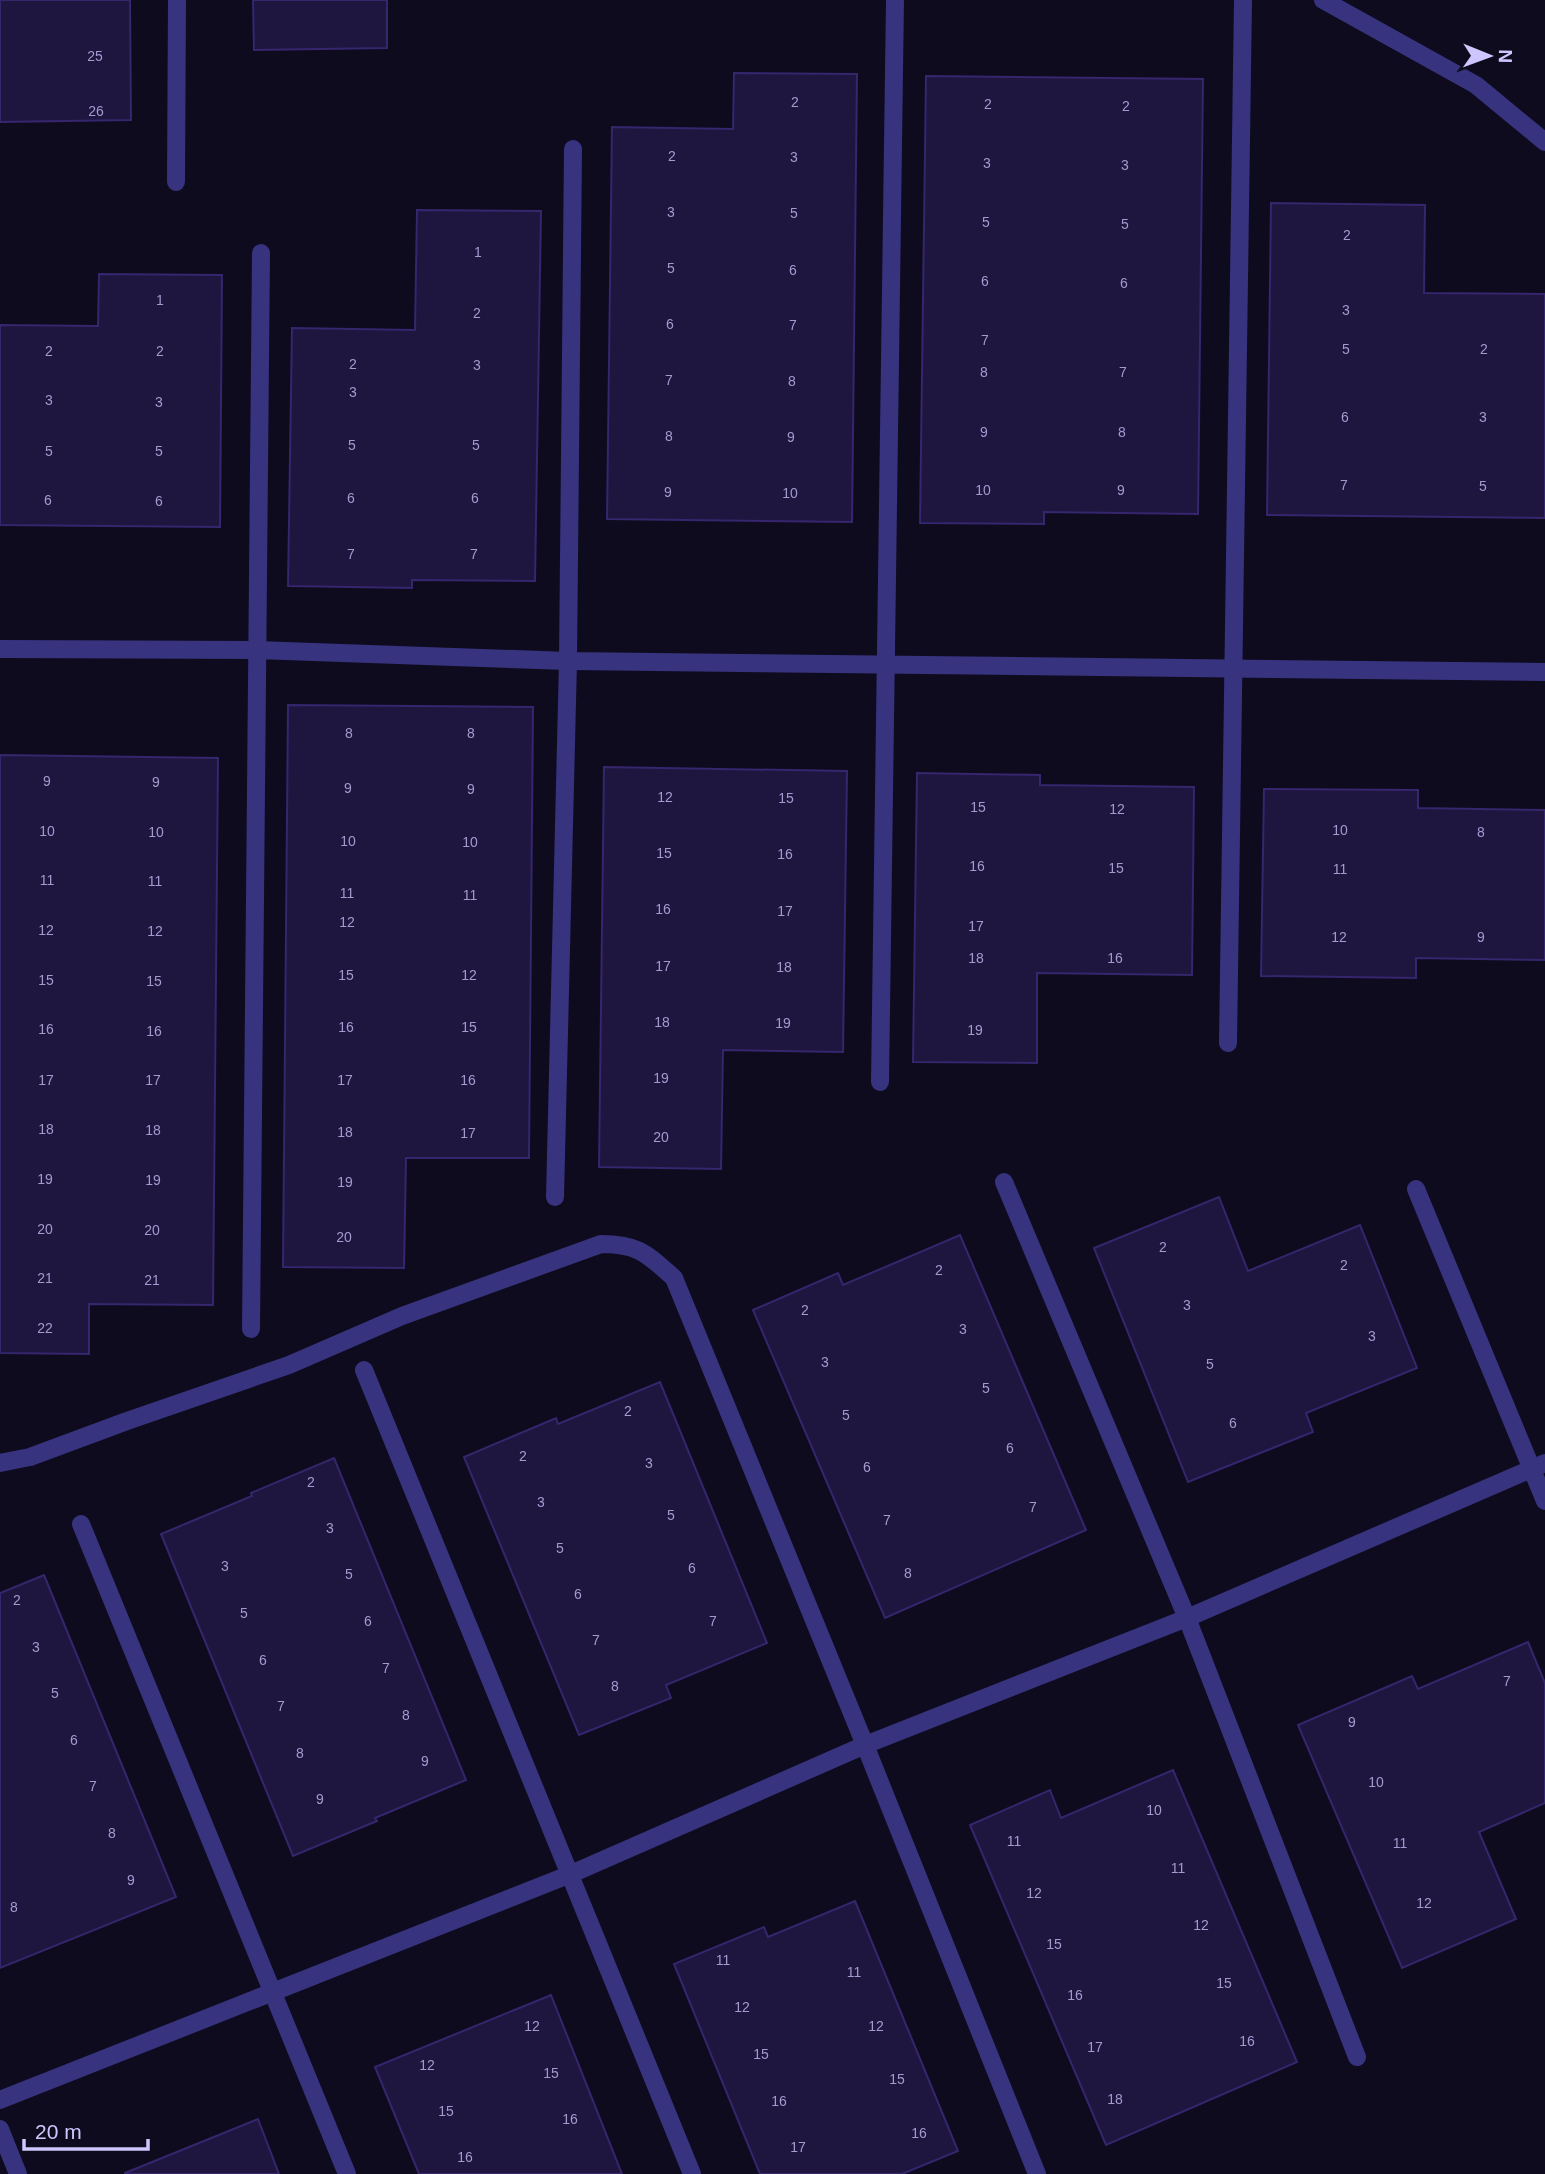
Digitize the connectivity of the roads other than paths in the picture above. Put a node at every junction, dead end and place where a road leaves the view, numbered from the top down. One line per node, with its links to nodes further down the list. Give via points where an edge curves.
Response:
1 (177, 0): 7 (street)
2 (895, 0): 12 (street)
3 (1243, 0): 13 (street)
4 (1323, 0): 5 (street, via 1476,85)
5 (1545, 142)
6 (573, 149): 11 (street)
7 (176, 182)
8 (261, 253): 10 (street)
9 (0, 649): 10 (street)
10 (257, 650): 11 (street); 20 (street)
11 (569, 661): 12 (street); 19 (street)
12 (887, 666): 13 (street); 16 (street)
13 (1234, 667): 14 (street); 15 (street)
14 (1545, 672)
15 (1228, 1043)
16 (880, 1082)
17 (1004, 1182): 26 (street)
18 (1416, 1189): 23 (street)
19 (555, 1197)
20 (251, 1329)
21 (364, 1370): 28 (street)
22 (0, 1463): 27 (street, via 30,1457 289,1365 402,1316 601,1244 622,1244 644,1252 674,1278)
23 (1539, 1465): 24 (street); 26 (street)
24 (1545, 1501)
25 (82, 1524): 29 (street)
26 (1187, 1618): 27 (street); 30 (street)
27 (865, 1745): 28 (street); 36 (street)
28 (571, 1874): 29 (street); 35 (street)
29 (271, 1991): 31 (street); 34 (street)
30 (1357, 2057)
31 (0, 2099)
32 (0, 2129): 33 (street)
33 (18, 2174)
34 (347, 2174)
35 (692, 2174)
36 (1037, 2174)

